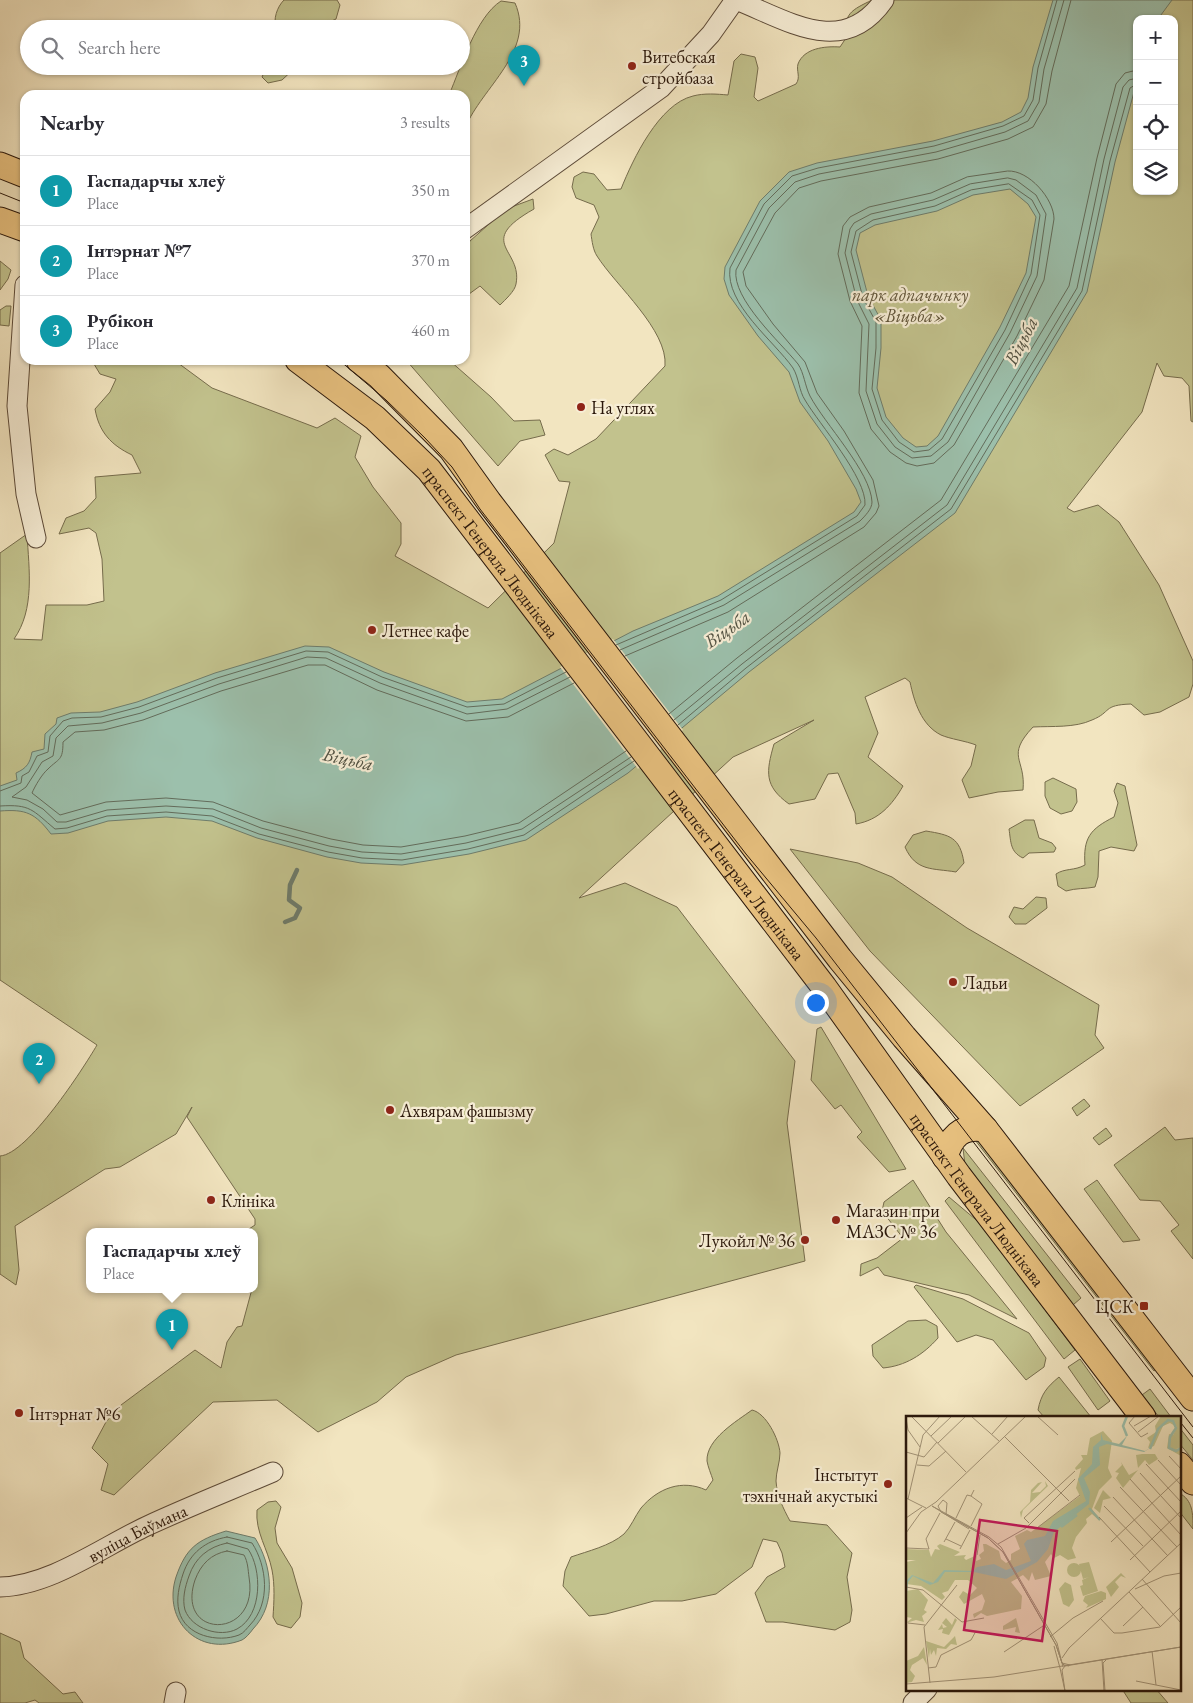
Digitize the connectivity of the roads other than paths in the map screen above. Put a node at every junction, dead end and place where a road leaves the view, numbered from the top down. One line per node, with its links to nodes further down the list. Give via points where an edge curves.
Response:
1 (735, 0): 2 (street, via 818,32 838,32 858,24 876,11); 6 (street, via 711,34 661,88)
2 (884, 0)
3 (0, 166): 4 (main road)
4 (20, 173)
5 (0, 220): 7 (main road)
6 (470, 225)
7 (20, 227)
8 (20, 361): 11 (street, via 17,406 26,494)
9 (305, 365): 13 (main road, праспект Генерала Люднікава, via 375,418 429,470)
10 (365, 365): 12 (main road, праспект Генерала Люднікава, via 451,449)
11 (36, 538)
12 (847, 968): 13 (street); 14 (main road, праспект Генерала Люднікава)
13 (824, 987): 15 (main road, праспект Генерала Люднікава)
14 (986, 1129): 15 (main road, via 957,1133 948,1144); 16 (main road, праспект Генерала Люднікава)
15 (945, 1157): 17 (main road, праспект Генерала Люднікава)
16 (1193, 1398)
17 (1142, 1416)
18 (273, 1472): 19 (street, вуліца Баўмана, via 146,1526 55,1573 20,1587)
19 (0, 1587)
20 (926, 1690): 21 (street)
21 (913, 1703)

